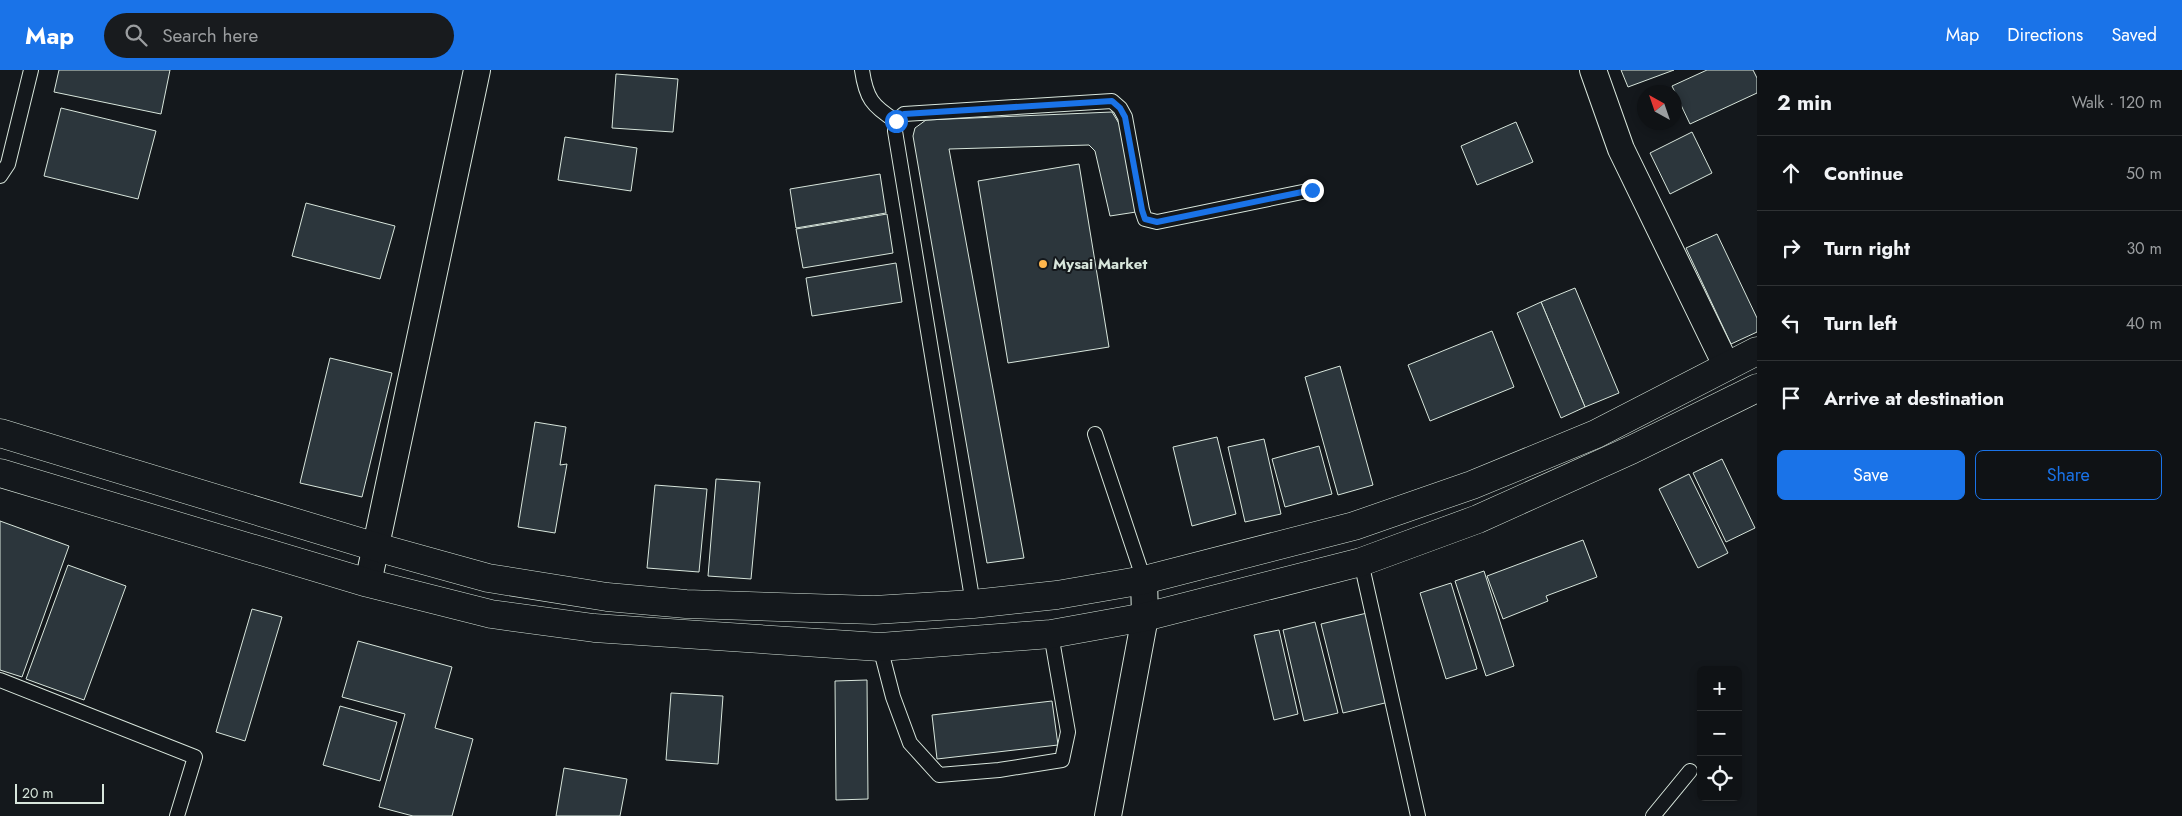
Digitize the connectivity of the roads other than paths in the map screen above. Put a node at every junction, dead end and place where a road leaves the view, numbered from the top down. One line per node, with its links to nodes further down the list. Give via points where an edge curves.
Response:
1 (31, 70): 6 (lane, via 8,164)
2 (477, 70): 14 (street)
3 (862, 70): 5 (lane, via 865,90 872,104)
4 (1593, 70): 9 (street, via 1621,149)
5 (896, 121): 7 (lane, via 904,114 1112,101 1125,117 1145,219 1157,222); 18 (lane)
6 (0, 176)
7 (1312, 190)
8 (1757, 351): 9 (highway)
9 (1727, 367): 16 (highway, via 1596,434 1472,485 1354,526)
10 (1757, 388): 15 (highway, via 1631,450 1478,519)
11 (0, 433): 14 (highway)
12 (1095, 434): 16 (lane)
13 (0, 473): 17 (highway)
14 (376, 547): 17 (street); 18 (highway, via 488,578 607,597 686,604 874,610)
15 (1361, 562): 19 (highway); 26 (lane)
16 (1144, 580): 18 (highway, via 1057,595); 19 (street)
17 (368, 583): 21 (highway, via 491,614 594,628)
18 (973, 604)
19 (1145, 616): 20 (highway); 25 (street)
20 (1051, 634): 21 (highway); 21 (lane, via 1068,732 1062,760 939,775 910,743 893,697)
21 (880, 647)
22 (0, 680): 24 (lane, via 195,757)
23 (1690, 771): 27 (lane)
24 (178, 816)
25 (1108, 816)
26 (1418, 816)
27 (1654, 816)

